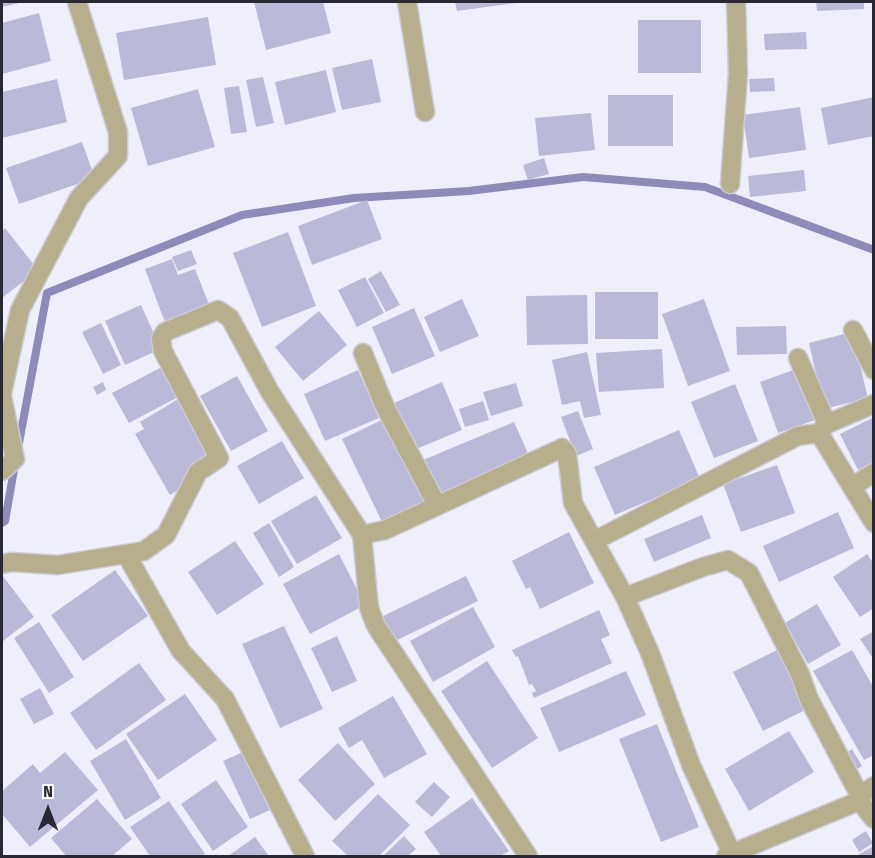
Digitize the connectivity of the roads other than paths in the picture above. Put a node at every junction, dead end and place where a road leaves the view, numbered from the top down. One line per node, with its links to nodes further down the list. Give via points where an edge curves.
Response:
1 (77, 2): 10 (street, via 118,132 118,156 79,198 20,310)
2 (407, 2): 4 (street)
3 (736, 2): 5 (street, via 738,73)
4 (425, 112)
5 (730, 184)
6 (853, 330): 9 (street)
7 (363, 353): 16 (street, via 385,407)
8 (798, 358): 12 (street)
9 (873, 370)
10 (2, 394): 13 (street, via 15,459)
11 (873, 404): 12 (street)
12 (823, 428): 15 (street); 19 (street, via 798,436)
13 (2, 471)
14 (873, 473): 15 (street)
15 (853, 486): 17 (street)
16 (437, 505): 18 (street, via 385,530); 19 (street, via 562,448 567,454 573,503)
17 (873, 523)
18 (362, 535): 20 (street, via 270,392 230,318 218,310 165,332 160,339 219,458 198,472 166,535 144,551); 27 (street, via 369,608 376,627)
19 (594, 541): 22 (street)
20 (126, 554): 21 (street, via 58,565 10,561); 26 (street, via 181,651 225,699)
21 (2, 564)
22 (625, 597): 23 (street, via 728,560 749,573 809,699); 25 (street)
23 (864, 794): 24 (street); 25 (street)
24 (873, 819)
25 (729, 855)
26 (305, 856)
27 (528, 856)

